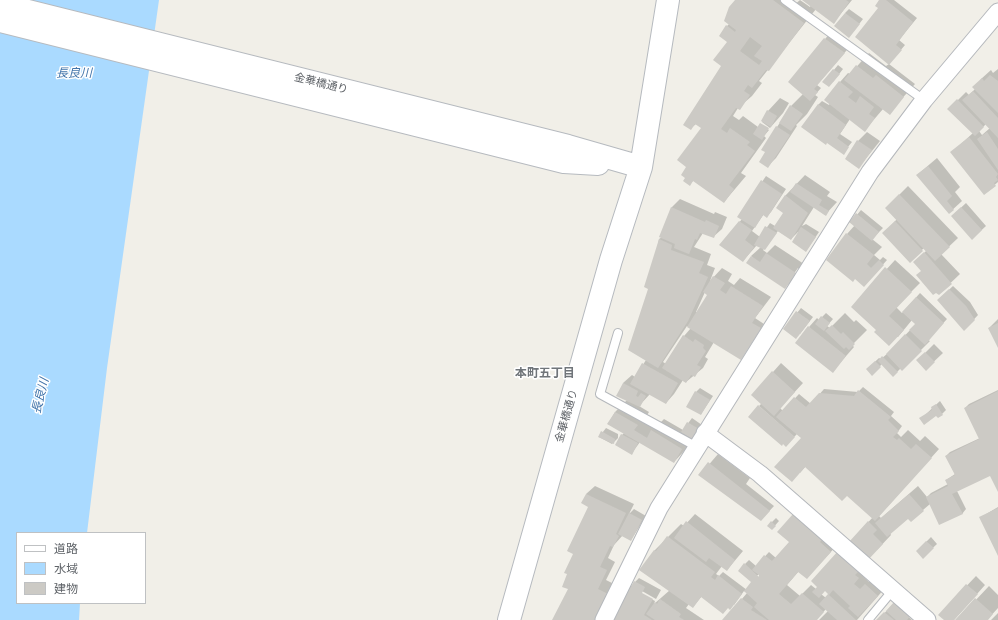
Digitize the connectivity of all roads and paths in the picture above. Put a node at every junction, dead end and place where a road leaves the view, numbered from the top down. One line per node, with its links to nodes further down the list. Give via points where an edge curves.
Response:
1 (668, 0): 8 (street)
2 (785, 0): 6 (lane)
3 (0, 4): 7 (street, 金華橋通り)
4 (998, 12): 6 (street)
5 (0, 21): 7 (street, 金華橋通り)
6 (924, 100): 10 (street, via 870,172)
7 (566, 154): 8 (street, 金華橋通り)
8 (642, 167): 12 (street, 金華橋通り, via 611,260)
9 (618, 333): 10 (lane, via 600,394)
10 (701, 440): 11 (street, via 760,474); 13 (street, via 659,508)
11 (894, 590): 14 (lane); 15 (street)
12 (509, 620)
13 (604, 620)
14 (868, 620)
15 (927, 620)

